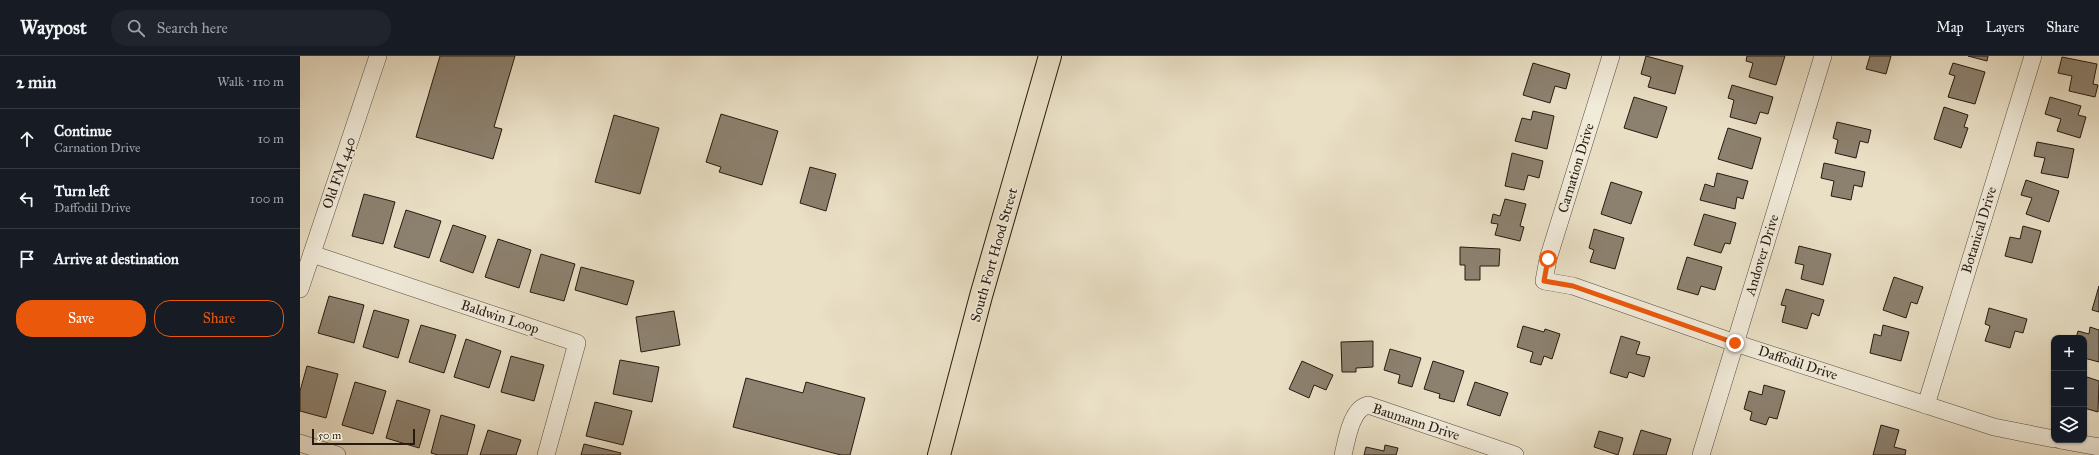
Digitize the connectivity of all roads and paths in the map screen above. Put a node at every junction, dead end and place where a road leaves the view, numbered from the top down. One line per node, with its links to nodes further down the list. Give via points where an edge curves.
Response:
1 (378, 56): 6 (street, Old FM 440)
2 (1050, 56): 17 (highway, South Fort Hood Street, via 981,296)
3 (1824, 56): 9 (street, Andover Drive)
4 (2033, 56): 10 (street, Botanical Drive)
5 (1609, 57): 7 (street, Carnation Drive, via 1548,259)
6 (312, 254): 8 (street, Old FM 440); 16 (street, Baldwin Loop, via 577,343)
7 (1544, 281): 9 (street, Daffodil Drive, via 1573,286)
8 (300, 289)
9 (1735, 343): 10 (street, Daffodil Drive); 20 (street, Andover Drive)
10 (1926, 405): 11 (street, Daffodil Drive, via 1994,427)
11 (2051, 438)
12 (300, 443): 15 (street)
13 (2077, 443): 14 (street)
14 (2099, 447)
15 (336, 455)
16 (546, 455)
17 (939, 455)
18 (1343, 455): 19 (street, Baumann Drive, via 1356,414 1361,407 1368,405)
19 (1515, 455)
20 (1701, 455)

